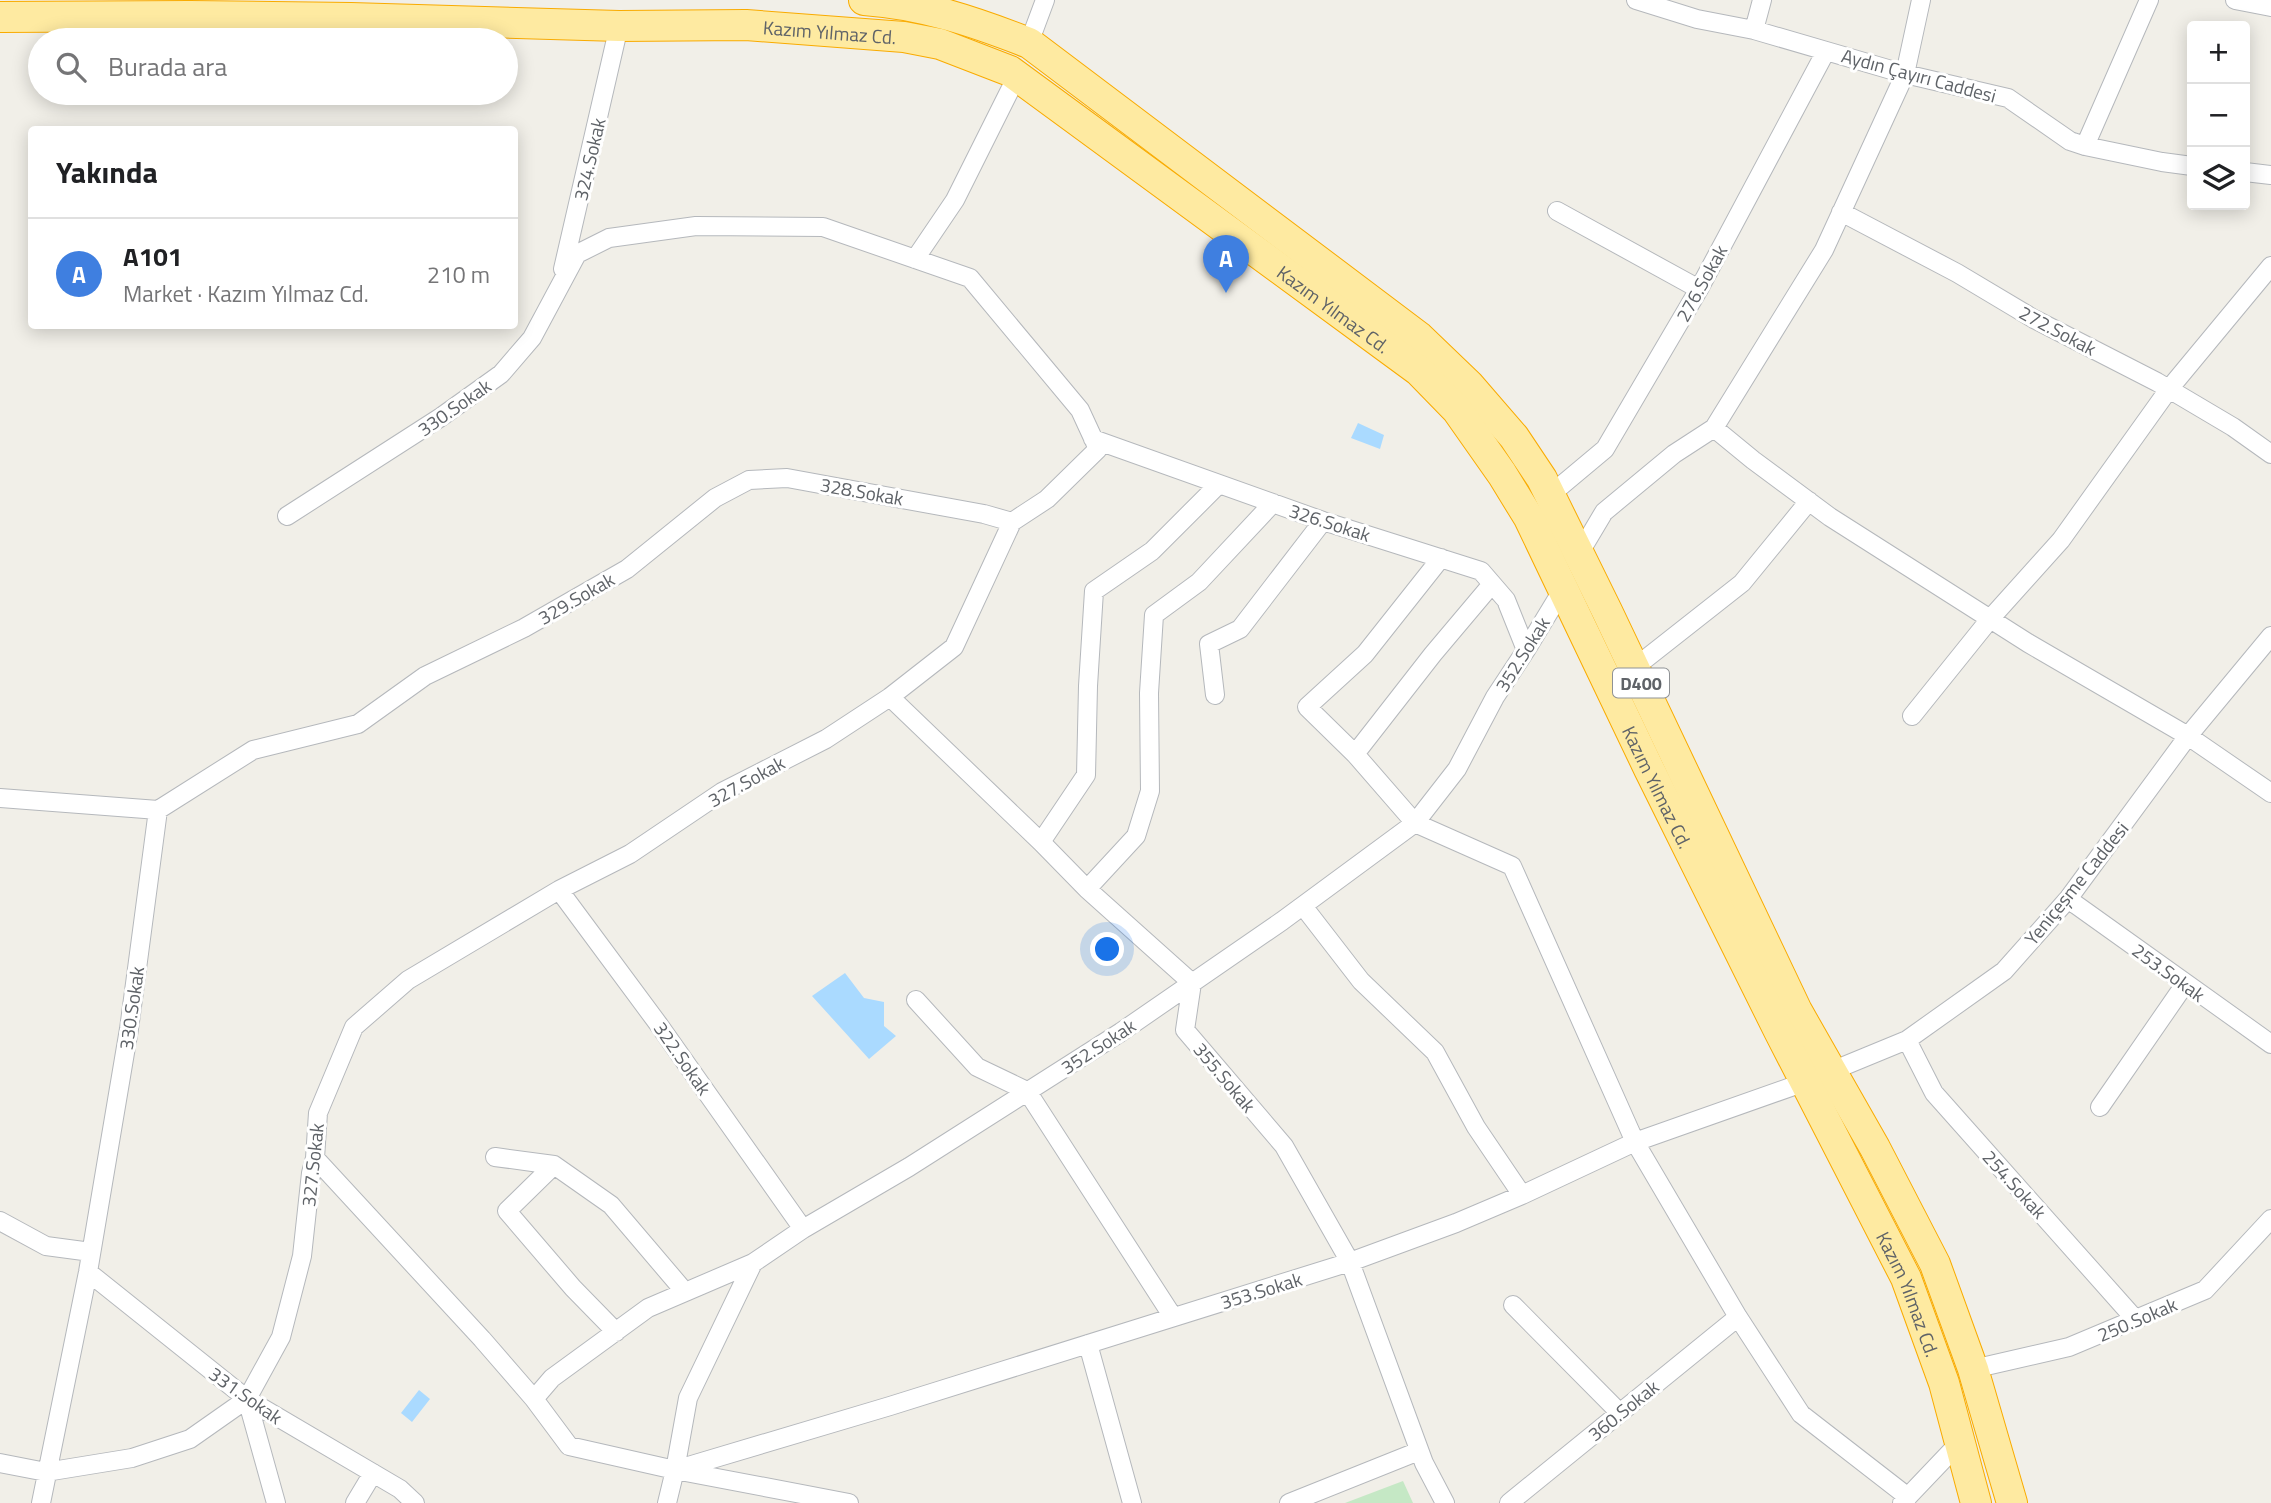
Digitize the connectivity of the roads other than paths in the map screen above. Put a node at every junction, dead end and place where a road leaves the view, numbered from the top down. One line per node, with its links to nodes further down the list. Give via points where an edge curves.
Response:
1 (864, 0): 12 (highway, Kazım Yılmaz Cd. / D400, via 933,9)
2 (1045, 0): 12 (street)
3 (1636, 0): 11 (street, Aydın Çayırı Caddesi)
4 (1762, 0): 11 (street)
5 (1921, 0): 14 (street)
6 (2149, 0): 16 (street)
7 (2235, 0): 8 (street)
8 (2271, 7)
9 (0, 17): 10 (highway, Kazım Yılmaz Cd. / D400, via 351,18)
10 (620, 26): 15 (highway, Kazım Yılmaz Cd. / D400, via 746,25 904,37 940,44); 25 (street, 324.Sokak)
11 (1754, 30): 13 (street, Aydın Çayırı Caddesi)
12 (1029, 43): 31 (highway, Kazım Yılmaz Cd. / D400, via 1419,337 1514,437)
13 (1826, 51): 14 (street, Aydın Çayırı Caddesi); 24 (street, 276.Sokak)
14 (1905, 74): 16 (street, Aydın Çayırı Caddesi, via 2008,98 2070,141); 21 (street)
15 (1017, 76): 22 (street, via 955,200); 41 (highway, Kazım Yılmaz Cd. / D400, via 1419,371 1457,410 1502,474)
16 (2085, 146): 17 (street, Aydın Çayırı Caddesi)
17 (2187, 165)
18 (2250, 173): 19 (street)
19 (2271, 176)
20 (1557, 211): 24 (street)
21 (1841, 212): 26 (street, 272.Sokak); 27 (street, via 1824,250)
22 (915, 259): 25 (street, 330.Sokak, via 823,227 696,226 609,238 577,254); 28 (street, via 970,278 1080,410)
23 (2271, 266): 26 (street)
24 (1699, 289): 31 (street, 276.Sokak, via 1605,449)
25 (557, 293): 35 (street, 330.Sokak, via 532,338 501,374)
26 (2169, 389): 29 (street, 272.Sokak); 42 (street, via 2061,540)
27 (1714, 428): 33 (street); 38 (street, via 1674,454 1604,512)
28 (1093, 439): 30 (street, 326.Sokak); 37 (street, via 1098,449 1047,499)
29 (2271, 454)
30 (1219, 484): 34 (street, 326.Sokak); 55 (street, via 1152,551 1094,591 1086,775)
31 (1550, 495): 38 (highway, Kazım Yılmaz Cd. / D400)
32 (715, 498): 37 (street, 328.Sokak, via 749,480 787,478); 53 (street, 329.Sokak, via 627,569 524,628 425,676 358,724 253,750)
33 (1809, 501): 42 (street); 45 (street, via 1742,583)
34 (1273, 503): 36 (street, 326.Sokak); 56 (street, via 1199,582 1154,615 1150,791 1136,836)
35 (287, 516)
36 (1324, 521): 39 (street, 326.Sokak); 46 (street, via 1240,629 1209,644)
37 (1012, 522): 47 (street, 327.Sokak, via 954,647)
38 (1579, 554): 45 (highway, Kazım Yılmaz Cd. / D400)
39 (1441, 558): 40 (street, 326.Sokak, via 1481,571); 50 (street, via 1365,654 1307,707)
40 (1492, 584): 44 (street, 326.Sokak, via 1506,600); 50 (street)
41 (1563, 589): 44 (street, 352.Sokak); 65 (highway, Kazım Yılmaz Cd. / D400, via 1649,769)
42 (1990, 619): 48 (street); 49 (street)
43 (2271, 636): 49 (street, Yeniçeşme Caddesi)
44 (1526, 650): 54 (street, 352.Sokak, via 1457,769)
45 (1634, 668): 65 (highway, Kazım Yılmaz Cd. / D400, via 1797,1011)
46 (1215, 695)
47 (890, 697): 55 (street); 57 (street, 327.Sokak, via 826,738 722,792 630,854)
48 (1912, 716)
49 (2188, 736): 51 (street); 58 (street, Yeniçeşme Caddesi)
50 (1355, 754): 54 (street)
51 (2271, 793)
52 (0, 797): 53 (street)
53 (158, 810): 76 (street, 330.Sokak, via 129,1029)
54 (1415, 823): 59 (street, 352.Sokak); 68 (street, via 1512,866)
55 (1041, 842): 56 (street)
56 (1087, 889): 60 (street)
57 (559, 890): 70 (street, 327.Sokak, via 408,980 355,1027 318,1114); 75 (street, 322.Sokak)
58 (2068, 899): 61 (street, 253.Sokak); 63 (street, Yeniçeşme Caddesi, via 2004,971)
59 (1303, 906): 60 (street, 352.Sokak); 72 (street, via 1361,981 1435,1052 1476,1127)
60 (1192, 983): 66 (street, 352.Sokak); 77 (street, 355.Sokak, via 1185,1030 1283,1146)
61 (2185, 984): 64 (street, 253.Sokak); 67 (street)
62 (916, 1000): 66 (street, via 977,1067)
63 (1907, 1040): 65 (street, Yeniçeşme Caddesi); 84 (street, 254.Sokak, via 1934,1093)
64 (2271, 1044)
65 (1818, 1077): 68 (street, 353.Sokak); 87 (highway, Kazım Yılmaz Cd. / D400, via 1875,1148 1935,1265); 91 (highway, Kazım Yılmaz Cd. / D400, via 1906,1278)
66 (1027, 1091): 75 (street, 352.Sokak); 82 (street)
67 (2100, 1107)
68 (1635, 1142): 72 (street, 353.Sokak); 83 (street)
69 (495, 1157): 71 (street)
70 (315, 1158): 88 (street, 327.Sokak, via 302,1256 281,1337); 89 (street)
71 (554, 1164): 80 (street, via 611,1205); 85 (street, via 507,1211)
72 (1522, 1195): 77 (street, 353.Sokak)
73 (2271, 1219): 84 (street, 250.Sokak, via 2205,1290)
74 (0, 1221): 76 (street, via 46,1246)
75 (803, 1229): 78 (street, 352.Sokak)
76 (91, 1252): 79 (street, 330.Sokak)
77 (1350, 1262): 82 (street, 353.Sokak); 92 (street, 355.Sokak)
78 (753, 1263): 80 (street, 352.Sokak); 94 (street, via 688,1398)
79 (88, 1272): 88 (street, 331.Sokak); 95 (street, 330.Sokak)
80 (685, 1292): 85 (street, 352.Sokak, via 648,1308)
81 (1513, 1305): 90 (street)
82 (1173, 1317): 86 (street, 353.Sokak)
83 (1738, 1317): 90 (street, 360.Sokak); 97 (street, via 1801,1414)
84 (2135, 1319): 87 (street, 250.Sokak, via 2069,1347)
85 (616, 1332): 89 (street, 352.Sokak, via 552,1378)
86 (1088, 1344): 94 (street, 353.Sokak); 104 (street)
87 (1973, 1369): 109 (highway, Kazım Yılmaz Cd. / D400)
88 (247, 1399): 95 (street, 327.Sokak, via 190,1439 132,1458); 96 (street, 331.Sokak); 99 (street)
89 (534, 1399): 94 (street, via 569,1446)
90 (1620, 1413): 107 (street, 360.Sokak)
91 (1961, 1441): 97 (street); 108 (highway, Kazım Yılmaz Cd. / D400)
92 (1419, 1451): 105 (street); 106 (street, 355.Sokak)
93 (0, 1462): 95 (street, 327.Sokak)
94 (676, 1470): 102 (street); 103 (street)
95 (46, 1472): 98 (street, 330.Sokak)
96 (373, 1473): 100 (street); 101 (street, 331.Sokak)
97 (1905, 1500)
98 (41, 1503)
99 (276, 1503)
100 (355, 1503)
101 (415, 1503)
102 (667, 1503)
103 (849, 1503)
104 (1132, 1503)
105 (1289, 1503)
106 (1445, 1503)
107 (1509, 1503)
108 (1976, 1503)
109 (2012, 1503)

